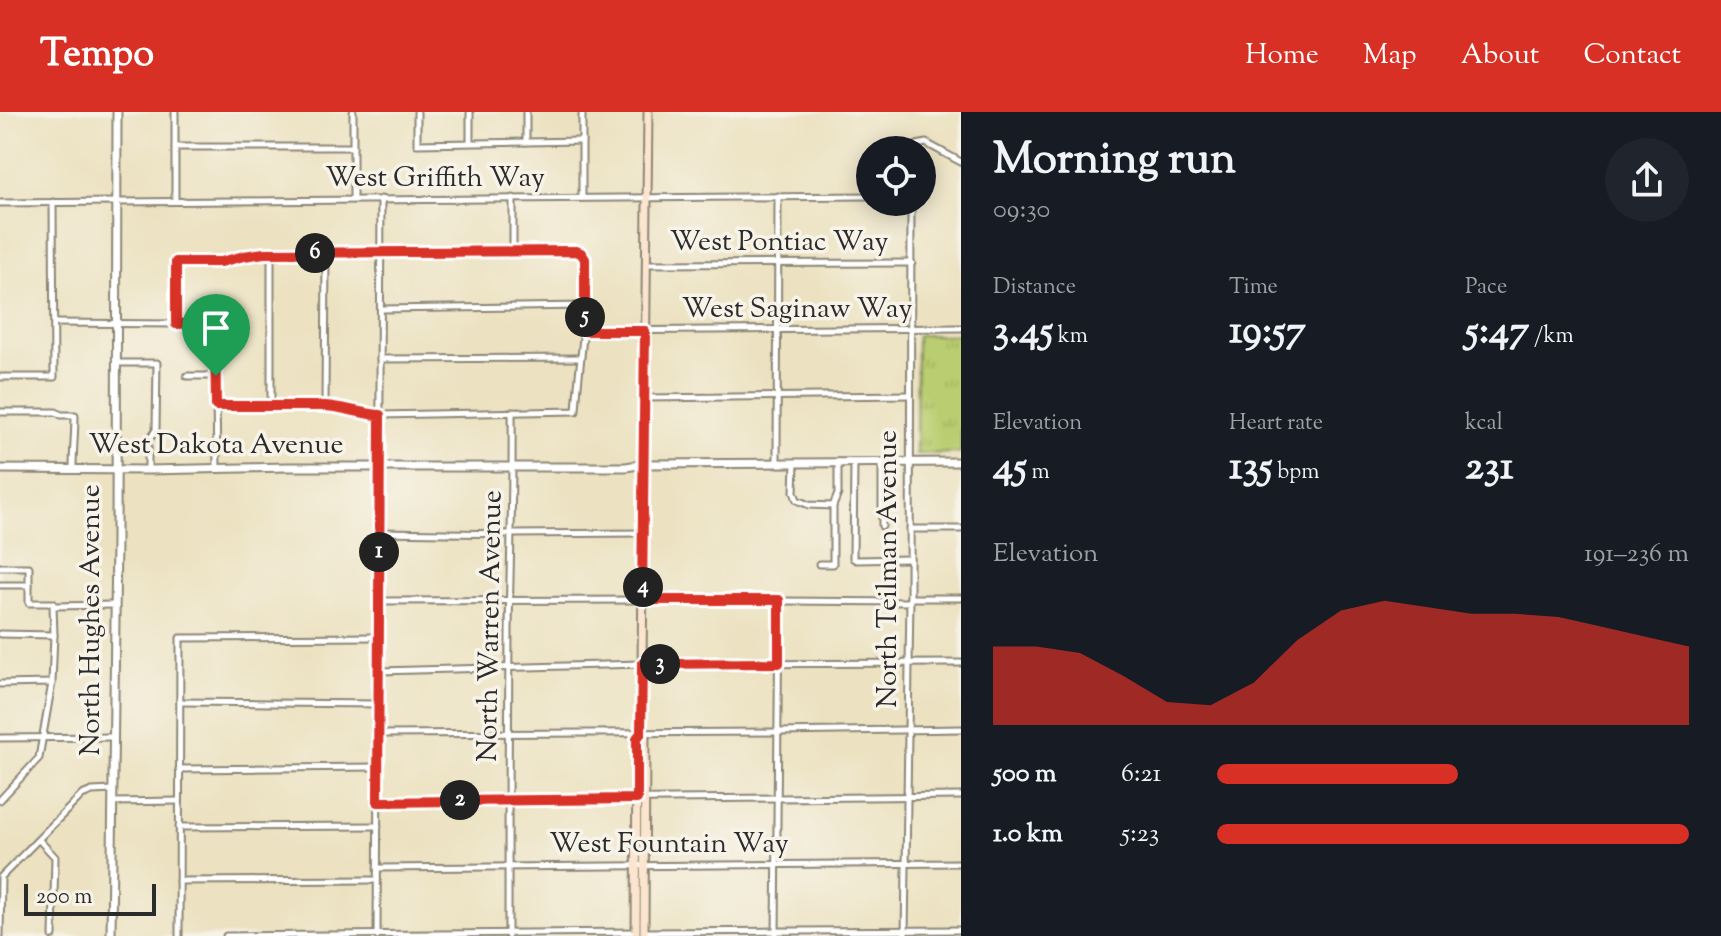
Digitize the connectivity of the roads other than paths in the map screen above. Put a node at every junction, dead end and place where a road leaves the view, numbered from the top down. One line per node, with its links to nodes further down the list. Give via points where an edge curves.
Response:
1 (117, 112): 25 (street, North Hughes Avenue)
2 (175, 112): 12 (street)
3 (353, 112): 13 (street)
4 (417, 112): 10 (street, via 417,144)
5 (526, 112): 11 (street)
6 (582, 112): 9 (street)
7 (648, 112): 18 (main road)
8 (470, 113): 10 (street)
9 (582, 141): 11 (street); 20 (street)
10 (470, 142): 11 (street)
11 (526, 142)
12 (175, 147): 13 (street); 23 (street)
13 (353, 147): 21 (street)
14 (936, 148): 15 (street)
15 (961, 162)
16 (778, 196): 17 (street, West Griffith Way); 18 (street, West Griffith Way); 32 (street)
17 (856, 196)
18 (646, 197): 20 (street, West Griffith Way); 34 (main road)
19 (513, 198): 20 (street, West Griffith Way); 22 (street, West Griffith Way); 28 (street)
20 (582, 198)
21 (353, 199): 22 (street, West Griffith Way); 23 (street, West Griffith Way)
22 (381, 199): 31 (street)
23 (175, 201): 25 (street, West Griffith Way)
24 (53, 202): 25 (street, West Griffith Way); 26 (street, West Griffith Way); 37 (street)
25 (116, 202): 38 (street, North Hughes Avenue)
26 (0, 203)
27 (911, 216): 33 (street, North Teilman Avenue)
28 (513, 252): 31 (street); 35 (street, via 583,254)
29 (271, 253): 30 (street); 39 (street, via 221,262 176,262); 55 (street)
30 (326, 253): 31 (street); 56 (street)
31 (380, 253): 36 (street)
32 (778, 263): 33 (street, West Pontiac Way); 34 (street, West Pontiac Way); 44 (street)
33 (912, 263): 41 (street, North Teilman Avenue)
34 (646, 264): 43 (main road)
35 (585, 306): 36 (street); 42 (street)
36 (381, 309): 46 (street)
37 (55, 323): 38 (street); 50 (street, via 54,377)
38 (116, 323): 39 (street); 47 (street, North Hughes Avenue)
39 (176, 324): 49 (street, via 215,322)
40 (961, 328): 41 (street, West Saginaw Way)
41 (911, 329): 44 (street, West Saginaw Way); 51 (street, North Teilman Avenue)
42 (585, 331): 43 (street, West Saginaw Way); 45 (street)
43 (645, 331): 44 (street, West Saginaw Way); 53 (main road)
44 (779, 331): 52 (street)
45 (581, 358): 46 (street); 58 (street, via 576,411)
46 (380, 359): 59 (street)
47 (116, 363): 73 (street, North Hughes Avenue); 74 (street, via 157,363 156,430 148,441)
48 (187, 376): 49 (street)
49 (216, 376): 54 (street)
50 (0, 377)
51 (910, 395): 52 (street); 64 (street, North Teilman Avenue)
52 (777, 396): 53 (street); 66 (street)
53 (646, 398): 67 (main road)
54 (216, 406): 55 (street); 70 (street)
55 (271, 406): 56 (street)
56 (325, 406): 59 (street)
57 (0, 412): 72 (street, via 75,415)
58 (512, 412): 59 (street); 69 (street, North Warren Avenue)
59 (380, 415): 68 (street)
60 (795, 462): 61 (street, West Dakota Avenue); 66 (street, West Dakota Avenue); 75 (street, via 797,500)
61 (838, 462): 62 (street, West Dakota Avenue); 75 (street)
62 (854, 462): 63 (street, West Dakota Avenue); 82 (street, via 853,558)
63 (882, 462): 64 (street, West Dakota Avenue); 76 (street)
64 (909, 462): 65 (street, West Dakota Avenue); 77 (street, North Teilman Avenue)
65 (961, 462)
66 (777, 463): 67 (street, West Dakota Avenue)
67 (644, 464): 69 (street, West Dakota Avenue); 80 (main road)
68 (380, 467): 69 (street, West Dakota Avenue); 70 (street, West Dakota Avenue); 79 (street)
69 (512, 467): 81 (street, North Warren Avenue)
70 (217, 468): 74 (street, West Dakota Avenue)
71 (0, 469): 72 (street, West Dakota Avenue)
72 (73, 469): 73 (street, West Dakota Avenue)
73 (115, 469): 74 (street, West Dakota Avenue); 94 (street, North Hughes Avenue)
74 (148, 470)
75 (833, 506): 83 (street, via 833,564)
76 (882, 526)
77 (910, 529): 78 (street); 82 (street, North Teilman Avenue)
78 (961, 529)
79 (380, 532): 81 (street); 92 (street)
80 (643, 533): 81 (street); 89 (main road)
81 (512, 534): 88 (street, North Warren Avenue)
82 (910, 559): 91 (street, North Teilman Avenue)
83 (819, 564)
84 (0, 567): 86 (street, via 29,567)
85 (0, 585): 86 (street)
86 (29, 585): 93 (street, via 29,603)
87 (961, 598): 91 (street)
88 (509, 600): 89 (street); 92 (street); 102 (street, North Warren Avenue)
89 (642, 600): 90 (street); 101 (main road)
90 (779, 600): 91 (street); 99 (street)
91 (910, 600): 98 (street, North Teilman Avenue)
92 (379, 601): 97 (street)
93 (53, 604): 94 (street); 96 (street)
94 (114, 605): 114 (street, North Hughes Avenue)
95 (0, 634): 96 (street)
96 (54, 635): 104 (street)
97 (379, 637): 103 (street); 106 (street, via 180,638)
98 (908, 662): 99 (street); 100 (street); 108 (street, North Teilman Avenue)
99 (779, 663): 101 (street); 111 (street)
100 (961, 663)
101 (642, 664): 102 (street); 112 (main road)
102 (509, 667): 103 (street); 110 (street, North Warren Avenue)
103 (379, 671): 107 (street)
104 (52, 683): 105 (street); 116 (street)
105 (0, 684)
106 (180, 702): 107 (street); 118 (street)
107 (379, 704): 113 (street)
108 (908, 729): 109 (street); 111 (street); 120 (street, North Teilman Avenue)
109 (961, 729)
110 (509, 732): 112 (street); 113 (street); 123 (street, North Warren Avenue)
111 (778, 732): 112 (street); 122 (street)
112 (641, 733): 124 (main road)
113 (378, 734): 117 (street)
114 (113, 737): 116 (street); 119 (street, North Hughes Avenue)
115 (0, 738): 116 (street)
116 (43, 738): 125 (street, via 39,758)
117 (378, 767): 118 (street); 128 (street)
118 (179, 769): 126 (street)
119 (113, 790): 127 (street, North Hughes Avenue); 131 (street, via 82,795)
120 (907, 796): 121 (street); 122 (street); 133 (street, North Teilman Avenue)
121 (961, 796)
122 (777, 798): 124 (street); 135 (street)
123 (508, 799): 124 (street); 128 (street); 136 (street, North Warren Avenue)
124 (641, 799): 134 (main road)
125 (0, 800)
126 (179, 801): 127 (street); 130 (street)
127 (113, 802): 148 (street, North Hughes Avenue)
128 (378, 802): 129 (street)
129 (378, 826): 130 (street); 137 (street)
130 (179, 827): 140 (street)
131 (39, 840): 138 (street); 147 (street, via 55,857)
132 (961, 863): 133 (street, West Fountain Way)
133 (907, 864): 135 (street, West Fountain Way); 142 (street, North Teilman Avenue)
134 (641, 865): 135 (street, West Fountain Way); 136 (street, West Fountain Way); 143 (main road)
135 (777, 865): 144 (street)
136 (507, 867): 137 (street, West Fountain Way); 145 (street, North Warren Avenue)
137 (377, 868): 139 (street)
138 (0, 876): 146 (street)
139 (377, 880): 140 (street); 151 (street)
140 (179, 881): 149 (street)
141 (961, 930): 142 (street)
142 (905, 933): 144 (street)
143 (640, 934): 144 (street); 145 (street)
144 (776, 934)
145 (508, 935): 151 (street)
146 (0, 936)
147 (53, 936)
148 (111, 936)
149 (179, 936)
150 (226, 936): 151 (street)
151 (377, 936)

